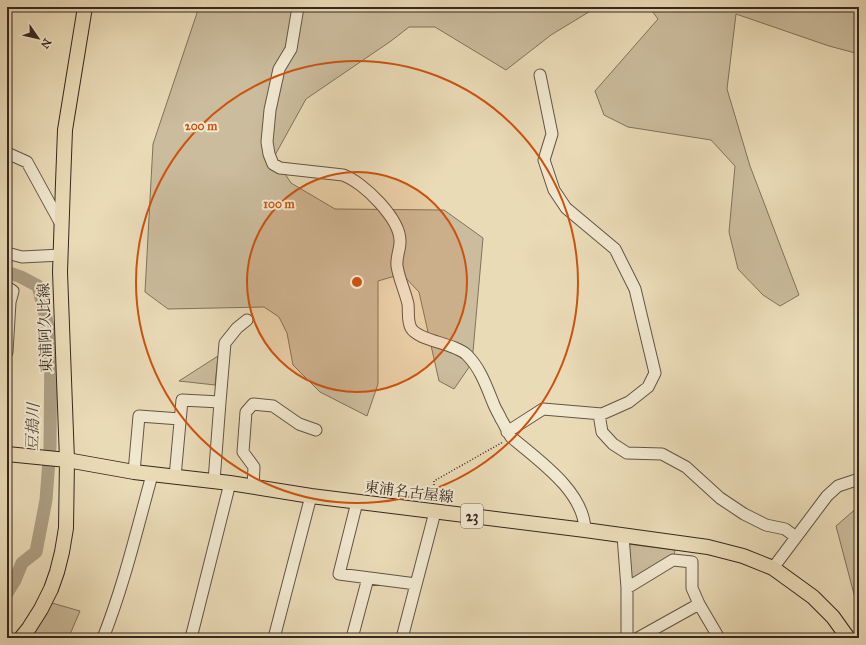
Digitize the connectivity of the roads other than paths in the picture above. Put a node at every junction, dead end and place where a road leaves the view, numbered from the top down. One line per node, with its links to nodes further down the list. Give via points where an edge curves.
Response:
1 (85, 7): 5 (main road, 東浦阿久比線, via 65,130)
2 (298, 7): 15 (street, via 291,49 279,69 270,110 267,142 273,164 280,168 350,177 377,200 398,229 400,241 397,266 408,304 410,326 422,336 463,351 469,356 483,377)
3 (540, 75): 12 (street, via 552,134 544,160 554,190 566,208 615,248 635,289 655,373 648,387 629,402)
4 (7, 153): 5 (street, via 28,162)
5 (62, 227): 7 (main road, 東浦阿久比線)
6 (7, 253): 7 (street, via 22,257)
7 (61, 255): 17 (main road, 東浦阿久比線)
8 (7, 287): 10 (street, via 13,291)
9 (247, 320): 11 (street, via 225,343)
10 (7, 352)
11 (220, 402): 13 (street, via 182,400); 21 (street)
12 (599, 414): 15 (street, via 543,409); 30 (street, via 602,432 613,444 627,453 662,454 686,467 720,498 744,514 766,525 785,529)
13 (180, 419): 18 (street, via 139,416); 20 (street)
14 (316, 430): 24 (street, via 299,424 273,406 253,404 248,408 243,452 254,467)
15 (509, 435): 28 (street, via 554,473 576,499 585,520)
16 (7, 454): 17 (main road, 東浦名古屋線 / 23)
17 (67, 460): 18 (main road, 東浦名古屋線 / 23); 36 (main road, 東浦阿久比線, via 66,528 59,565 41,609)
18 (134, 472): 19 (main road, 東浦名古屋線 / 23)
19 (152, 475): 20 (main road, 東浦名古屋線 / 23); 37 (street, via 112,617)
20 (175, 477): 21 (main road, 東浦名古屋線 / 23)
21 (214, 481): 23 (main road, 東浦名古屋線 / 23)
22 (859, 482): 30 (street, via 856,480 838,486 827,496)
23 (230, 483): 24 (main road, 東浦名古屋線 / 23); 38 (street)
24 (253, 487): 25 (main road, 東浦名古屋線 / 23)
25 (311, 496): 26 (main road, 東浦名古屋線 / 23); 39 (street)
26 (357, 502): 27 (main road, 東浦名古屋線 / 23); 32 (street, via 339,574)
27 (435, 512): 28 (main road, 東浦名古屋線 / 23); 33 (street)
28 (585, 530): 29 (main road, 東浦名古屋線 / 23)
29 (622, 536): 31 (main road, 東浦名古屋線 / 23, via 708,547 743,556); 34 (street)
30 (796, 537): 31 (street)
31 (773, 568): 45 (main road, 東浦名古屋線 / 23, via 813,597 833,617)
32 (368, 578): 33 (street); 40 (street)
33 (416, 584): 41 (street)
34 (627, 588): 35 (street, via 673,560 692,562 692,588); 42 (street)
35 (699, 604): 43 (street); 44 (street)
36 (21, 638)
37 (103, 638)
38 (191, 638)
39 (274, 638)
40 (352, 638)
41 (402, 638)
42 (627, 638)
43 (638, 638)
44 (719, 638)
45 (848, 638)

